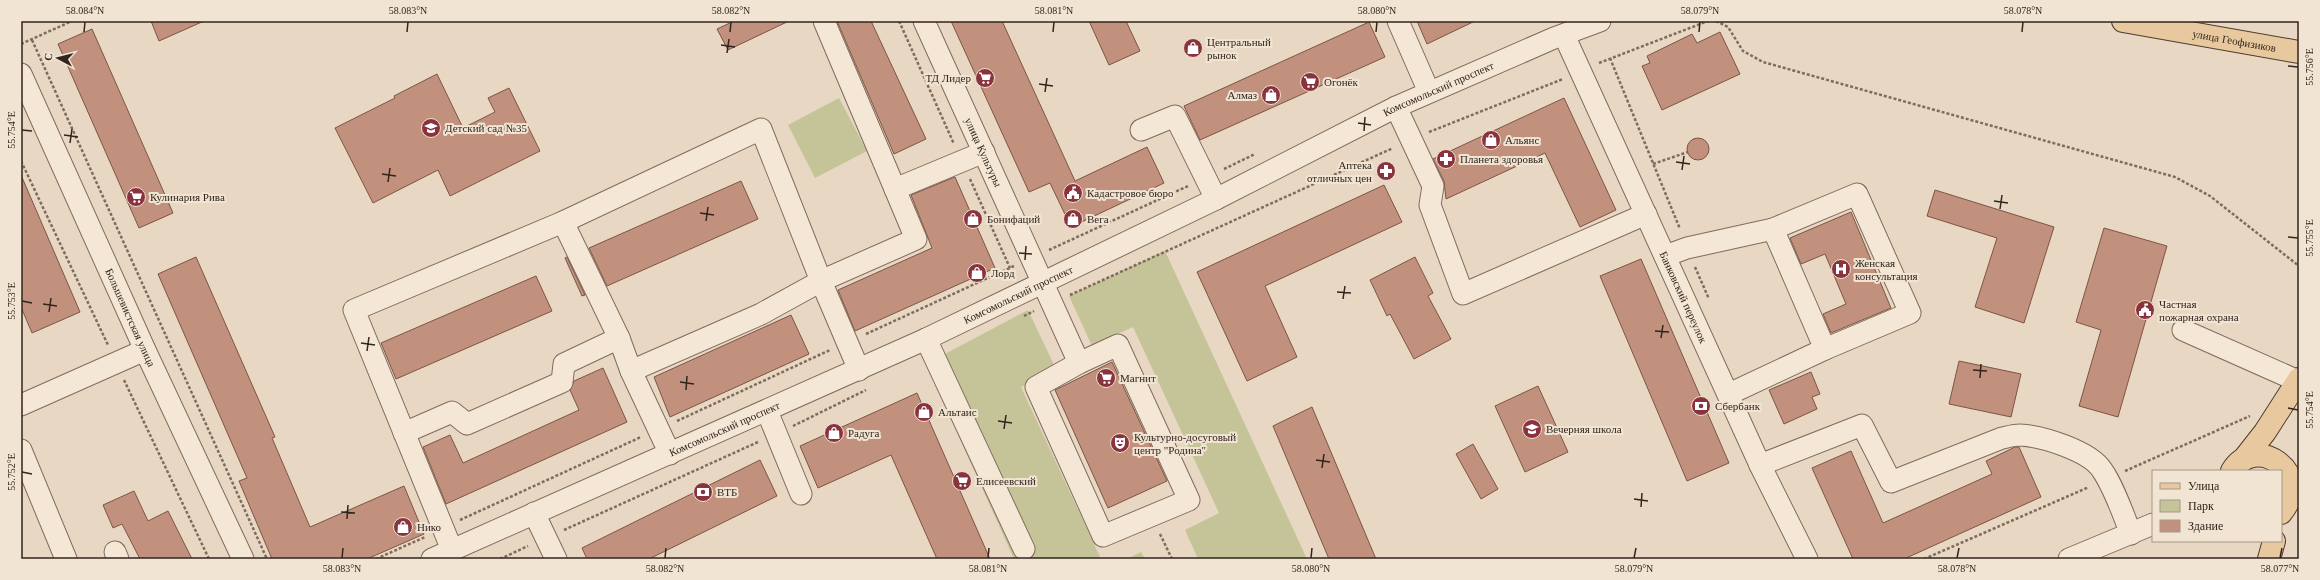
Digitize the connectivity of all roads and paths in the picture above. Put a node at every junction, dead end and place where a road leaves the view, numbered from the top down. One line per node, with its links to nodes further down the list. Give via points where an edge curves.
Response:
1 (72, 21): 10 (path)
2 (824, 21): 22 (street)
3 (924, 21): 19 (street, улица Культуры)
4 (1398, 21): 16 (street)
5 (1600, 21): 9 (street, Комсомольский проспект)
6 (1708, 21): 13 (path)
7 (1716, 21): 29 (path, via 1728,27 1743,51 1763,62 2175,177 2210,196)
8 (2123, 21): 12 (main road, улица Геофизиков)
9 (1564, 35): 14 (street, Банковский переулок); 16 (street, Комсомольский проспект)
10 (32, 40): 11 (path); 67 (path)
11 (21, 44)
12 (2299, 52)
13 (1610, 58): 14 (path); 21 (path)
14 (1581, 72): 24 (street, Банковский переулок)
15 (21, 74): 39 (street, Большевистская улица)
16 (1429, 92): 17 (street, Комсомольский проспект)
17 (1396, 107): 23 (street, Комсомольский проспект); 24 (street, via 1433,186 1430,205 1462,294)
18 (1140, 130): 23 (street, via 1175,116)
19 (984, 152): 22 (street); 32 (street, улица Культуры)
20 (1688, 152): 21 (path)
21 (1653, 164): 27 (path)
22 (895, 189): 31 (street, via 916,239)
23 (1216, 199): 32 (street, Комсомольский проспект)
24 (1646, 214): 28 (street, Банковский переулок)
25 (563, 222): 31 (street, via 761,129); 35 (street); 48 (street, via 354,310)
26 (1773, 229): 27 (street); 38 (street); 38 (street, via 1857,194 1910,313)
27 (1687, 248): 28 (street); 33 (path)
28 (1665, 256): 44 (street, Банковский переулок)
29 (2299, 266)
30 (1010, 268): 37 (path)
31 (821, 281): 37 (street); 42 (street, via 761,314)
32 (1043, 283): 36 (street, Комсомольский проспект); 40 (street, улица Культуры)
33 (1712, 306)
34 (2183, 330): 43 (street)
35 (619, 338): 42 (street); 48 (street, via 564,364 562,382 467,424 452,412)
36 (926, 339): 41 (street, Комсомольский проспект); 63 (street)
37 (847, 343): 41 (street); 47 (path)
38 (1825, 349): 44 (street)
39 (145, 350): 45 (street); 66 (street, Большевистская улица)
40 (1079, 363): 57 (street, via 1118,345 1189,500); 57 (street, via 1036,387 1103,536)
41 (859, 370): 46 (street, Комсомольский проспект)
42 (630, 371): 47 (street)
43 (2298, 380): 52 (main road, via 2265,432)
44 (1729, 394): 51 (street, Банковский переулок)
45 (21, 405)
46 (767, 411): 50 (street, Комсомольский проспект); 54 (street)
47 (658, 430): 50 (street); 59 (path)
48 (404, 433): 59 (street)
49 (21, 450): 65 (street)
50 (670, 454): 56 (street, Комсомольский проспект)
51 (1760, 465): 60 (street, via 1862,425 1891,482 2002,438 2032,436 2079,452 2092,460 2102,470); 72 (street, Банковский переулок)
52 (2238, 465): 55 (main road, via 2259,456 2275,460 2289,475 2292,485)
53 (2299, 474): 55 (main road)
54 (801, 494)
55 (2285, 509)
56 (534, 513): 64 (street, Комсомольский проспект); 70 (street)
57 (1151, 516): 71 (path)
58 (2152, 524): 60 (street)
59 (443, 528): 64 (street); 68 (path)
60 (2131, 534): 73 (street)
61 (2261, 542): 74 (main road)
62 (2274, 542): 74 (main road)
63 (1024, 549)
64 (452, 550): 69 (street, Комсомольский проспект)
65 (66, 559)
66 (243, 559)
67 (267, 559)
68 (376, 559)
69 (432, 559)
70 (556, 559)
71 (1172, 559)
72 (1806, 559)
73 (2069, 559)
74 (2267, 559)

